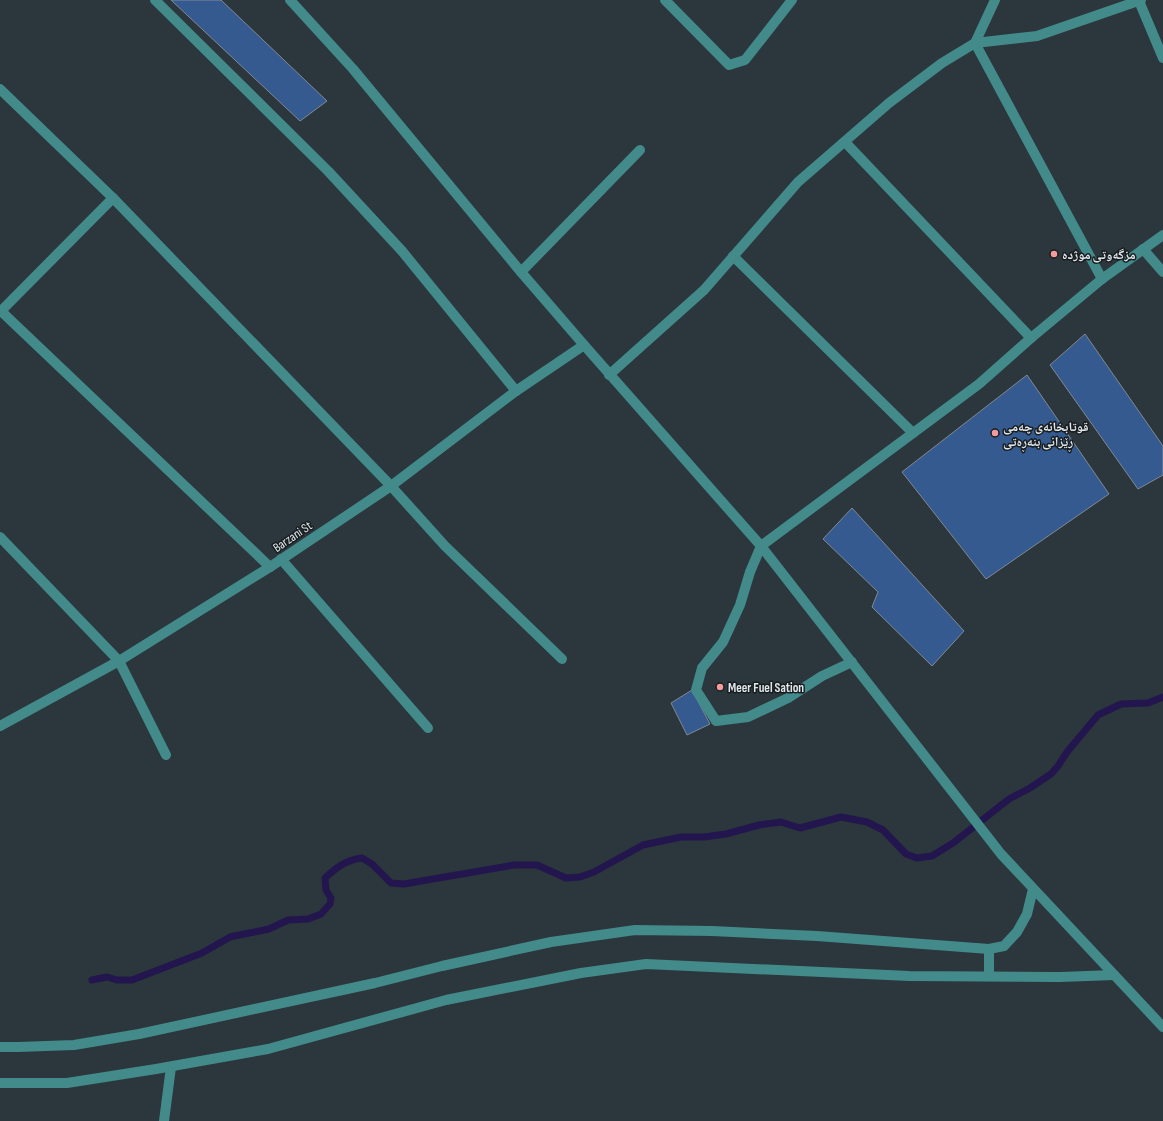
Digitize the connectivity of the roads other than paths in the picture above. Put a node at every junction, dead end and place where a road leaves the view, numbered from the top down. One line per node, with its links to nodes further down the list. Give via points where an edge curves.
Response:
1 (154, 0): 23 (street, via 328,171 402,251)
2 (290, 0): 16 (street, via 354,69)
3 (664, 0): 4 (street, via 729,65 745,60)
4 (792, 0)
5 (995, 0): 7 (street)
6 (1140, 1): 7 (street, via 1037,36); 8 (street)
7 (975, 43): 10 (street, via 942,63 889,103); 18 (street)
8 (1163, 58)
9 (0, 90): 12 (street)
10 (845, 142): 15 (street, via 798,182); 20 (street)
11 (640, 150): 16 (street)
12 (113, 198): 19 (street); 25 (street)
13 (1163, 235): 14 (street)
14 (1143, 249): 17 (street); 18 (street)
15 (733, 256): 22 (street, via 704,290); 24 (street)
16 (521, 272): 21 (street)
17 (1163, 272)
18 (1102, 279): 20 (street)
19 (0, 311): 29 (street)
20 (1031, 338): 24 (street, via 979,384)
21 (584, 345): 22 (street); 23 (street, Barzani St)
22 (609, 375): 27 (street)
23 (516, 391): 25 (street, Barzani St)
24 (913, 433): 27 (street)
25 (391, 486): 28 (street, Barzani St); 30 (street, via 445,546)
26 (0, 537): 31 (street)
27 (761, 546): 32 (street); 32 (street, via 740,605 723,642 702,668 696,690 716,720 748,717)
28 (281, 559): 29 (street, Barzani St); 34 (street)
29 (270, 567): 31 (street, Barzani St)
30 (562, 659)
31 (119, 660): 33 (street, Barzani St); 35 (street)
32 (852, 662): 36 (street, via 996,848)
33 (0, 726)
34 (428, 728)
35 (166, 755)
36 (1033, 889): 37 (street, via 1027,914 1018,932 1004,946); 38 (street)
37 (989, 949): 39 (street); 41 (street, via 809,935 635,930 551,942 352,989 139,1034 74,1045)
38 (1114, 975): 39 (street); 40 (street)
39 (989, 976): 42 (street, via 909,976 646,964 582,973 446,1000 268,1049)
40 (1163, 1027)
41 (0, 1046)
42 (171, 1067): 43 (street, via 67,1083); 44 (street)
43 (0, 1083)
44 (164, 1121)

